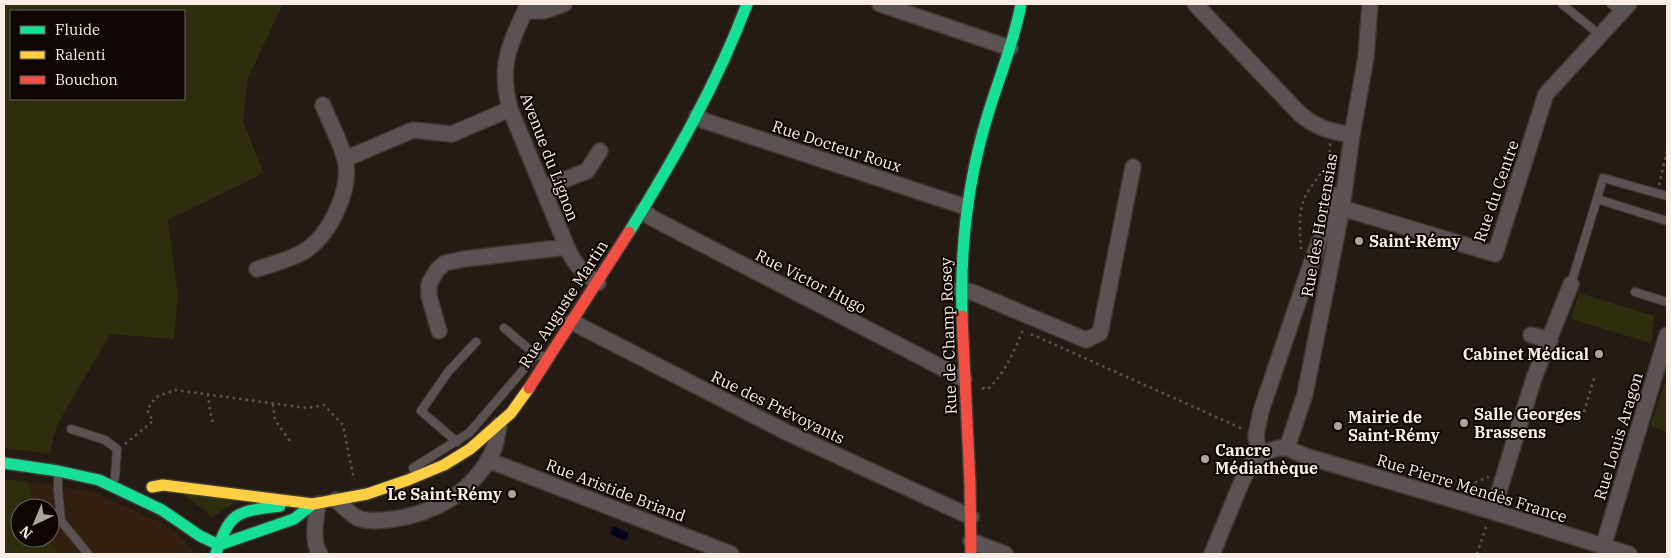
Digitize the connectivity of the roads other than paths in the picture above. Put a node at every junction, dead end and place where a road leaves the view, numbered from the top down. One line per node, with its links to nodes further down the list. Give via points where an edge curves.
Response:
1 (564, 4): 8 (street, via 544,11)
2 (746, 4): 14 (main road, Rue Auguste Martin)
3 (880, 4): 11 (street)
4 (1021, 4): 11 (main road, Rue de Champ Rosey)
5 (1195, 4): 15 (street, via 1300,114 1318,128)
6 (1370, 4): 15 (street, Rue des Hortensias, via 1366,57)
7 (1562, 4): 10 (lane)
8 (526, 7): 13 (street, Avenue du Lignon, via 506,60 504,74)
9 (1621, 7): 10 (street, Rue du Centre)
10 (1600, 35): 23 (street, Rue du Centre, via 1546,94 1495,254)
11 (1010, 48): 22 (main road, Rue de Champ Rosey, via 994,93)
12 (323, 106): 17 (street)
13 (510, 109): 17 (street, via 452,134 413,130); 19 (street, Avenue du Lignon)
14 (697, 116): 22 (street, Rue Docteur Roux); 24 (main road, Rue Auguste Martin)
15 (1352, 135): 23 (street, Rue des Hortensias); 48 (street, via 1333,205 1261,411)
16 (600, 151): 19 (street, via 587,171)
17 (345, 159): 27 (street, via 343,194 324,232 305,251 283,262)
18 (1133, 167): 30 (street, via 1100,333 1086,340)
19 (543, 188): 26 (street, Avenue du Lignon)
20 (1667, 196): 21 (lane, via 1603,178)
21 (1597, 199): 25 (lane); 29 (lane)
22 (966, 207): 30 (main road, Rue de Champ Rosey)
23 (1342, 208): 46 (street, Rue des Hortensias, via 1305,394)
24 (643, 211): 28 (main road, Rue Auguste Martin); 42 (street, Rue Victor Hugo)
25 (1667, 221)
26 (567, 247): 28 (street, Avenue du Lignon, via 574,263); 35 (street, via 445,263 429,284 429,296)
27 (257, 269)
28 (598, 283): 33 (main road, Rue Auguste Martin)
29 (1571, 284): 38 (street)
30 (960, 289): 42 (main road, Rue de Champ Rosey)
31 (1635, 292): 32 (lane)
32 (1667, 302)
33 (572, 322): 41 (main road, Rue Auguste Martin); 59 (street, Rue des Prévoyants, via 788,433)
34 (504, 328): 40 (lane)
35 (440, 331)
36 (1531, 335): 38 (street)
37 (1667, 335): 61 (street, Rue Louis Aragon)
38 (1550, 340): 58 (street)
39 (476, 342): 45 (lane, via 448,372 422,412)
40 (536, 355): 41 (lane); 45 (lane, via 469,433)
41 (549, 357): 43 (main road, Rue Auguste Martin, via 523,397)
42 (964, 382): 59 (main road, Rue de Champ Rosey)
43 (499, 425): 47 (street, Rue Auguste Martin); 53 (main road, via 470,449 444,464)
44 (71, 428): 51 (lane, via 105,440 117,449)
45 (457, 442): 53 (lane)
46 (1286, 448): 48 (street, via 1266,452); 58 (street, Rue Pierre Mendès France)
47 (488, 460): 55 (street, Rue Auguste Martin, via 472,481 448,501 416,515 377,521 357,518); 67 (street, Rue Aristide Briand)
48 (1255, 461): 69 (street, via 1242,481)
49 (4, 463): 50 (main road)
50 (58, 472): 52 (main road); 64 (lane, via 61,521)
51 (119, 479): 52 (main road)
52 (99, 480): 63 (main road, via 162,510)
53 (383, 489): 55 (main road)
54 (168, 498): 56 (main road, via 148,486 163,485)
55 (336, 500): 57 (main road)
56 (300, 502): 57 (main road); 63 (main road, via 244,513 231,519)
57 (315, 504): 63 (main road, via 294,519); 66 (street, via 316,544)
58 (1491, 511): 61 (street, Rue Pierre Mendès France)
59 (971, 517): 62 (main road, Rue de Champ Rosey)
60 (207, 526): 63 (main road)
61 (1603, 547): 70 (street, Rue Pierre Mendès France)
62 (971, 548): 68 (street)
63 (217, 549): 65 (main road)
64 (88, 554)
65 (227, 554)
66 (320, 554)
67 (731, 554)
68 (1004, 554)
69 (1212, 554)
70 (1629, 554)

